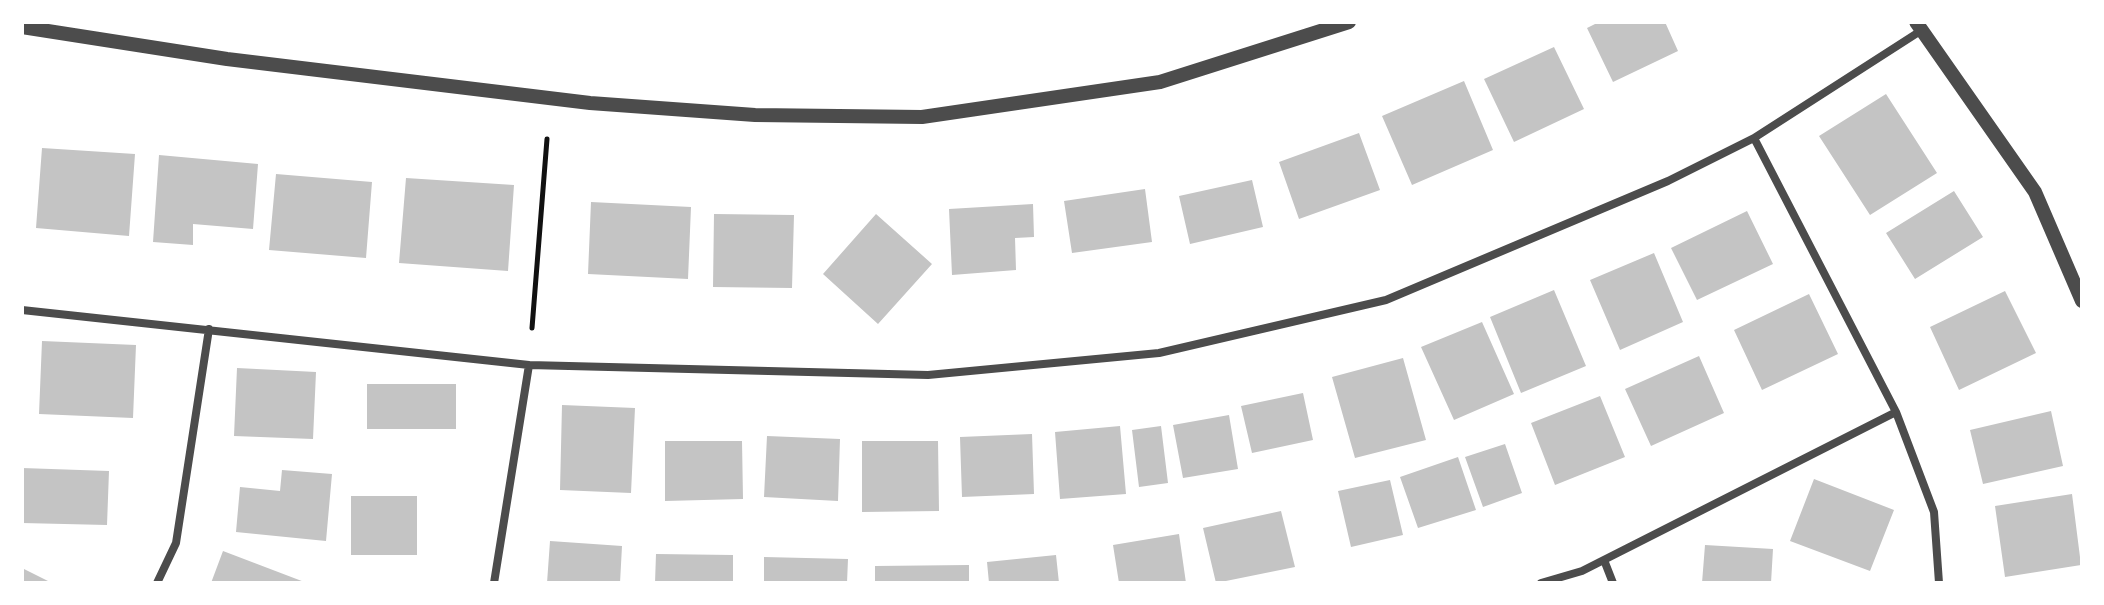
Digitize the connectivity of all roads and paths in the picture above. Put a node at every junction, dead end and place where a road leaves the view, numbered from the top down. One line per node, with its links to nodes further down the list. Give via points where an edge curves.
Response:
1 (1349, 22): 4 (street, via 1160,82 922,117 755,115)
2 (1919, 26): 5 (street); 6 (street, via 2035,192)
3 (22, 27): 4 (street, via 227,59)
4 (551, 98): 9 (path)
5 (1754, 138): 9 (street, via 1668,181 1386,300 1159,353 928,375); 10 (street)
6 (2082, 301)
7 (22, 310): 8 (street)
8 (209, 329): 9 (street); 12 (street, via 176,543)
9 (529, 365): 13 (street)
10 (1896, 412): 11 (street); 16 (street, via 1934,512)
11 (1604, 560): 14 (street); 15 (street)
12 (157, 583)
13 (494, 583)
14 (1541, 583)
15 (1613, 583)
16 (1939, 583)

